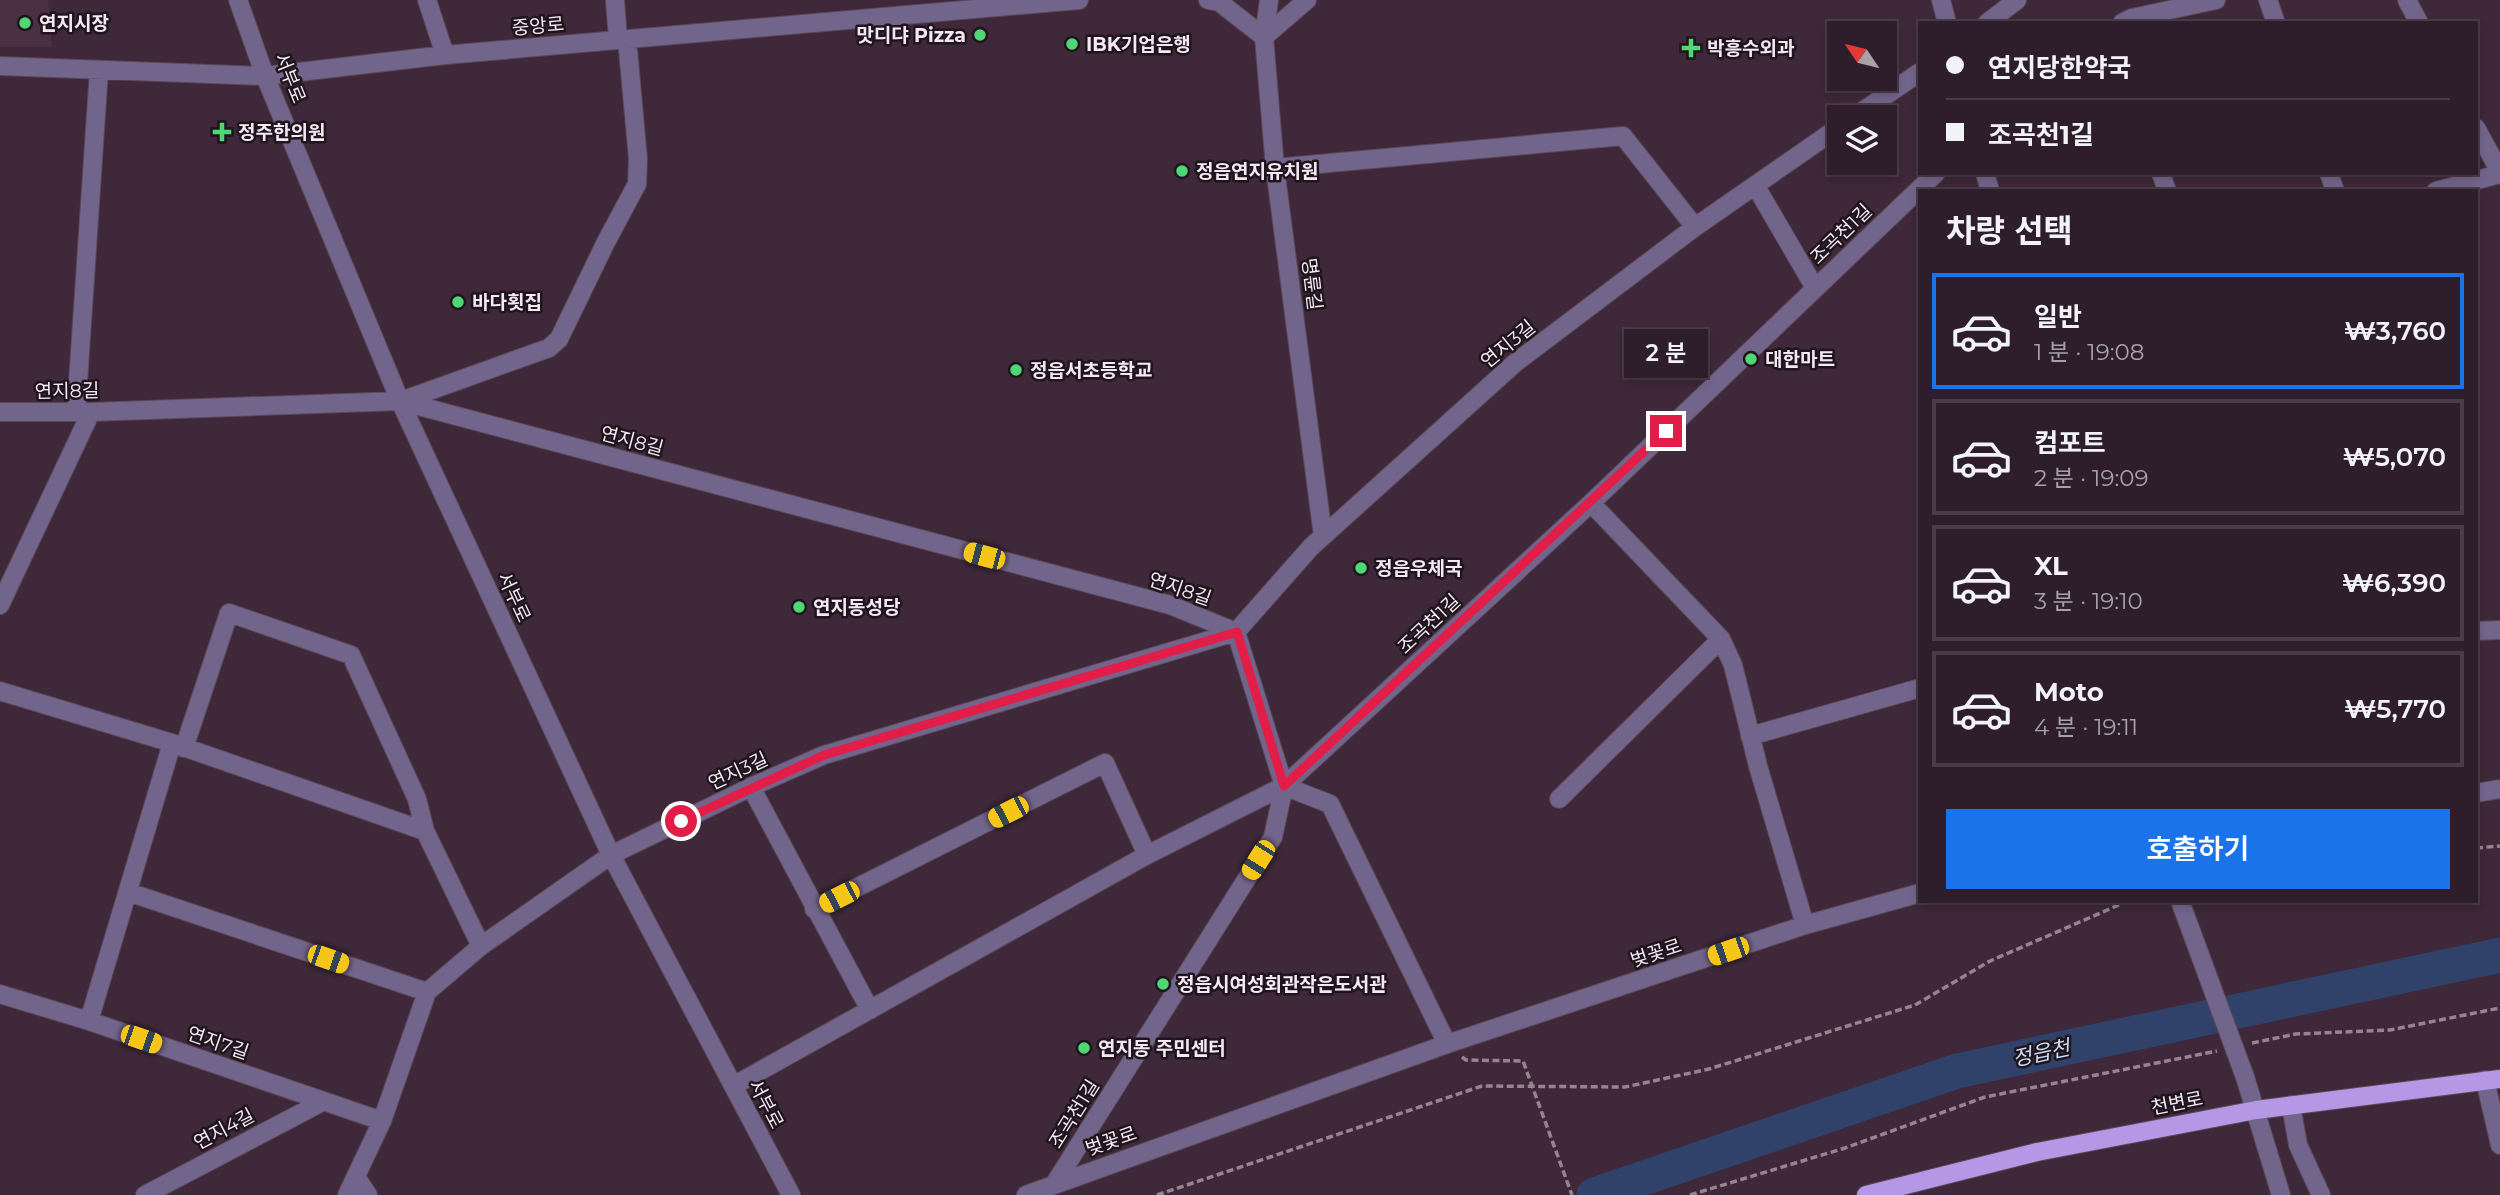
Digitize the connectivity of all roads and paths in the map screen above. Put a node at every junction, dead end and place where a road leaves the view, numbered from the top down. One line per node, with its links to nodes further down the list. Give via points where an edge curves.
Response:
1 (238, 0): 25 (street, 서부로)
2 (427, 0): 21 (street)
3 (615, 0): 20 (street)
4 (1079, 0): 13 (street, 중앙로)
5 (1208, 0): 19 (street, via 1219,2)
6 (1269, 0): 19 (street, 명륜길)
7 (1307, 0): 19 (street)
8 (1941, 0): 14 (street)
9 (2017, 0): 15 (street)
10 (2216, 0): 16 (street)
11 (2268, 0): 17 (street)
12 (2407, 0): 18 (street)
13 (948, 6): 20 (street, 중앙로)
14 (1946, 21)
15 (1990, 21)
16 (2126, 21)
17 (2275, 21)
18 (2418, 21)
19 (1264, 37): 29 (street, 명륜길)
20 (622, 40): 21 (street, 중앙로); 38 (street, via 638,159 637,184 559,338 549,348)
21 (445, 55): 25 (street, 중앙로)
22 (0, 66): 23 (street, 중앙로)
23 (99, 70): 25 (street, 중앙로); 40 (street)
24 (1918, 73): 26 (street)
25 (265, 76): 38 (street, 서부로)
26 (1872, 105)
27 (2478, 132): 30 (street)
28 (1827, 135): 32 (street, 연지3길)
29 (1275, 168): 36 (street, via 1623,136); 42 (street, 명륜길)
30 (2500, 173): 34 (street)
31 (1934, 175): 33 (street, 조곡천1길)
32 (1755, 185): 36 (street, 연지3길); 37 (street)
33 (1919, 189)
34 (2443, 189)
35 (1918, 190): 37 (street, 조곡천1길)
36 (1695, 227): 42 (street, 연지3길, via 1515,363)
37 (1815, 288): 41 (street, 조곡천1길)
38 (400, 401): 40 (street, 연지8길); 46 (street, 연지8길, via 1170,605); 60 (street, 서부로)
39 (0, 412): 40 (street, 연지8길)
40 (84, 412): 43 (street)
41 (1591, 503): 47 (street); 52 (street, 조곡천1길)
42 (1323, 536): 46 (street, 연지3길)
43 (0, 606)
44 (2500, 630): 45 (street)
45 (2478, 631)
46 (1237, 632): 52 (street); 53 (street, 연지3길, via 824,755)
47 (1721, 639): 50 (street, via 1733,665); 56 (street)
48 (1918, 689): 50 (street)
49 (0, 691): 51 (street)
50 (1750, 736): 67 (street)
51 (178, 745): 57 (street); 57 (street, via 229,613 351,656 417,799); 62 (street)
52 (1284, 786): 61 (street); 74 (street, via 1330,804); 86 (street, 조곡천1길, via 1273,837)
53 (751, 787): 60 (street, 연지3길); 66 (street)
54 (2500, 789): 55 (street)
55 (2478, 793)
56 (1559, 799)
57 (425, 831): 68 (street)
58 (2500, 846): 59 (path)
59 (2478, 848)
60 (611, 855): 68 (street, 연지3길); 79 (street, 서부로)
61 (1147, 855): 66 (street, via 1105,763); 72 (street)
62 (128, 892): 69 (street); 73 (street)
63 (1918, 893): 67 (street, 벚꽃로)
64 (2123, 903): 78 (path, via 1990,961 1915,1005 1722,1065 1625,1087)
65 (2181, 903): 82 (street, bridge)
66 (814, 909): 72 (street)
67 (1805, 925): 74 (street, 벚꽃로)
68 (481, 946): 69 (street, 연지3길)
69 (427, 992): 83 (street)
70 (0, 994): 73 (street, 연지7길)
71 (2500, 1008): 75 (path, via 2390,1030 2296,1034)
72 (870, 1010): 79 (street)
73 (89, 1021): 80 (street, 연지7길)
74 (1447, 1044): 78 (path, via 1466,1060 1523,1061); 86 (street, 벚꽃로)
75 (2242, 1045)
76 (2228, 1048): 94 (path, via 1985,1097)
77 (2493, 1079): 81 (main road, 천변로); 84 (street)
78 (1531, 1085): 92 (path, via 1482,1086); 93 (path)
79 (733, 1086): 90 (street, 서부로)
80 (324, 1101): 83 (street, 연지7길); 87 (street, 연지4길)
81 (2291, 1105): 82 (main road, 천변로); 97 (street, via 2298,1145)
82 (2256, 1110): 95 (main road, 천변로, via 2037,1152); 96 (street)
83 (382, 1121): 85 (street)
84 (2500, 1145)
85 (356, 1177): 88 (street); 89 (street)
86 (1055, 1183): 91 (street, 벚꽃로)
87 (145, 1195)
88 (347, 1195)
89 (368, 1195)
90 (791, 1195)
91 (1026, 1195)
92 (1157, 1195)
93 (1572, 1195)
94 (1690, 1195)
95 (1866, 1195)
96 (2281, 1195)
97 (2321, 1195)

